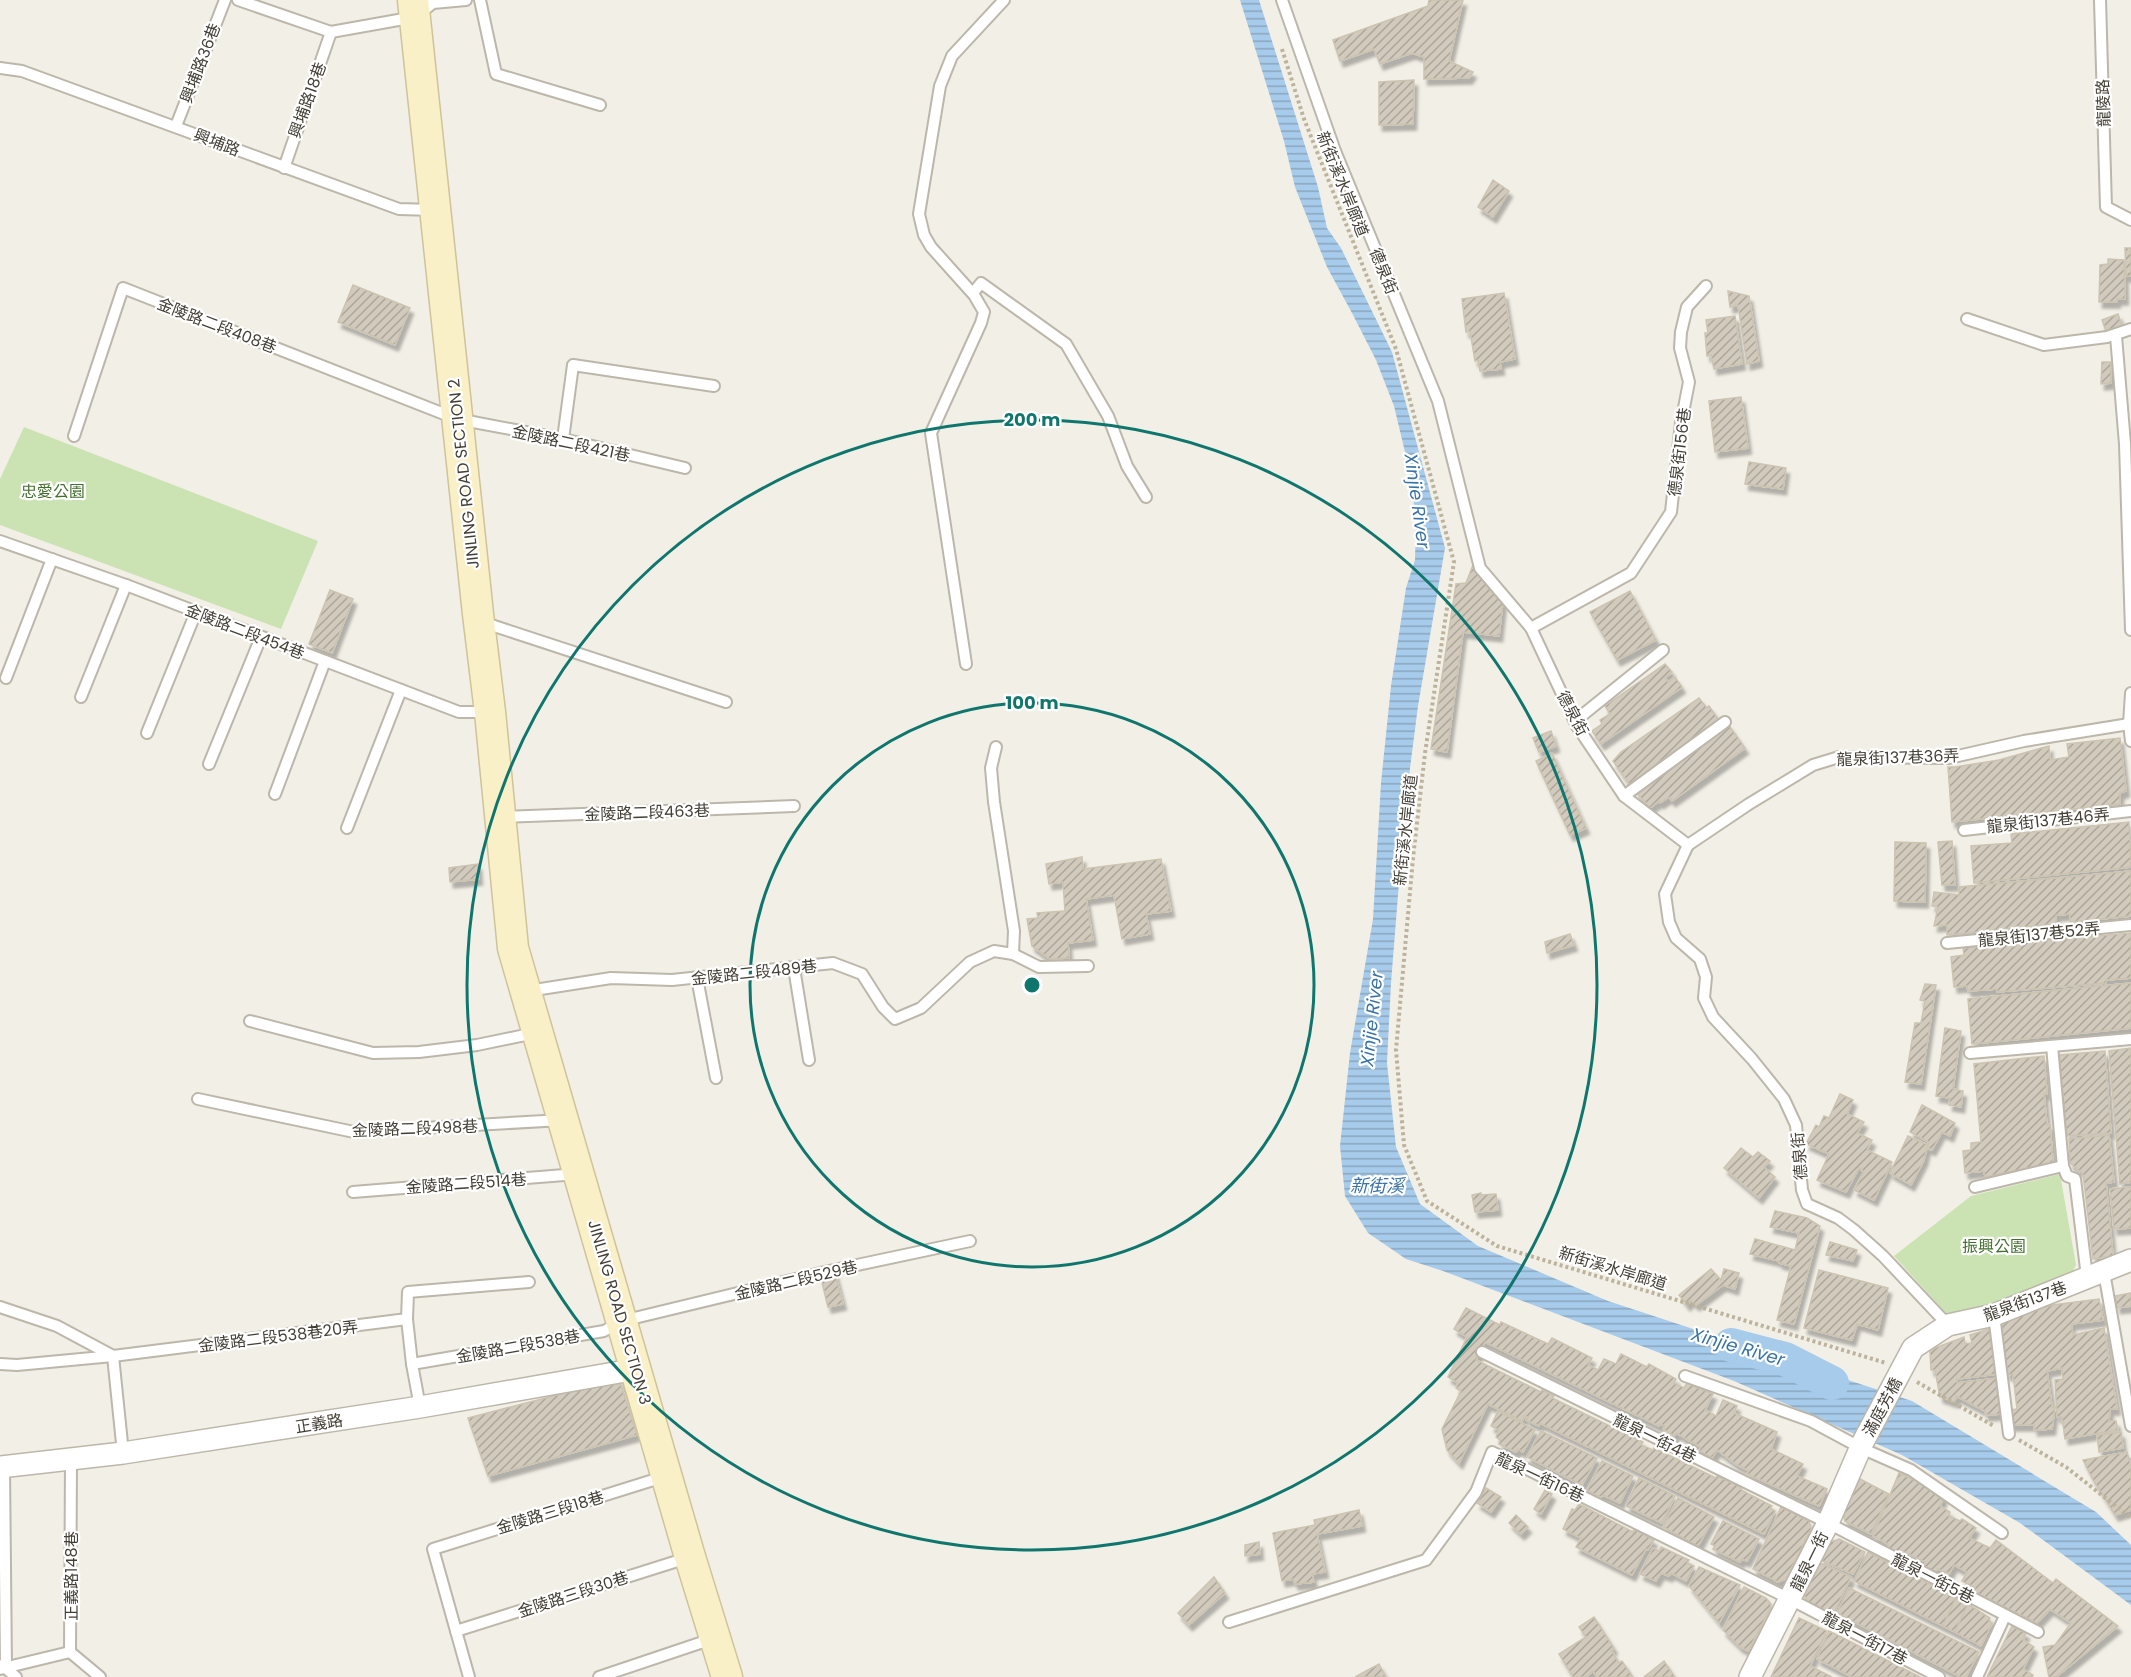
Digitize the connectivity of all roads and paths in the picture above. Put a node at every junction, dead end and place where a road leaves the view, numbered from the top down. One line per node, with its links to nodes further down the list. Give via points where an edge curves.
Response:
1 (225, 0): 13 (lane, 興埔路36巷)
2 (238, 0): 9 (lane)
3 (466, 0): 8 (lane)
4 (480, 0): 12 (lane, via 496,74)
5 (1004, 0): 18 (lane, via 952,56 940,86 919,214 931,247)
6 (1282, 0): 34 (lane, 德泉街, via 1335,151 1438,401 1480,567)
7 (2100, 0): 16 (lane, 龍陵路, via 2106,207)
8 (414, 8): 9 (lane); 15 (main road, JINLING ROAD SECTION 2)
9 (332, 32): 14 (lane, 興埔路18巷)
10 (1280, 43): 96 (path, 新街溪水岸廊道, via 1304,119 1396,349 1454,562 1425,753 1396,1050 1404,1145 1427,1201 1497,1246)
11 (0, 68): 13 (lane, 興埔路, via 22,71)
12 (600, 105)
13 (176, 126): 14 (lane, 興埔路)
14 (284, 168): 15 (lane, 興埔路, via 399,208)
15 (435, 210): 23 (main road, JINLING ROAD SECTION 2)
16 (2131, 220)
17 (1706, 286): 34 (lane, 德泉街156巷, via 1687,307 1681,332 1680,348 1689,382 1671,512 1631,573)
18 (973, 293): 28 (lane, via 981,283 1066,344 1108,416 1127,466); 39 (lane, via 984,312 981,323 931,433)
19 (1967, 319): 21 (lane, via 2044,345)
20 (2131, 329): 21 (lane)
21 (2116, 336): 26 (lane)
22 (714, 386): 25 (lane, via 573,364)
23 (457, 419): 24 (lane, 金陵路二段408巷, via 123,288); 25 (lane, 金陵路二段421巷); 33 (main road, JINLING ROAD SECTION 2)
24 (74, 436)
25 (563, 439): 27 (lane, 金陵路二段421巷)
26 (2128, 442): 35 (lane)
27 (685, 468)
28 (1146, 498)
29 (0, 542): 30 (lane, 金陵路二段454巷)
30 (52, 559): 31 (lane, 金陵路二段454巷); 40 (lane)
31 (126, 585): 32 (lane, 金陵路二段454巷); 43 (lane)
32 (196, 612): 36 (lane, 金陵路二段454巷); 49 (lane)
33 (479, 621): 44 (lane); 45 (main road, JINLING ROAD SECTION 2)
34 (1531, 628): 46 (lane, 德泉街)
35 (2131, 630)
36 (261, 637): 38 (lane, 金陵路二段454巷); 52 (lane)
37 (1663, 650): 46 (lane)
38 (325, 661): 41 (lane, 金陵路二段454巷); 53 (lane)
39 (966, 664)
40 (6, 678)
41 (401, 690): 45 (lane, 金陵路二段454巷, via 459,712); 58 (lane)
42 (2131, 693): 48 (lane)
43 (81, 697)
44 (726, 702)
45 (490, 712): 57 (main road, JINLING ROAD SECTION 2)
46 (1575, 721): 54 (lane, 德泉街)
47 (1725, 722): 54 (lane)
48 (2129, 724): 50 (lane); 60 (lane, 龍泉街137巷36弄, via 1949,758 1839,757 1813,765)
49 (147, 734)
50 (2131, 741)
51 (996, 747): 64 (lane, via 990,768 1014,931)
52 (209, 764)
53 (275, 794)
54 (1624, 796): 60 (lane, 德泉街)
55 (794, 806): 57 (lane, 金陵路二段463巷)
56 (2131, 811): 59 (lane, 龍泉街137巷46弄)
57 (500, 818): 63 (main road, JINLING ROAD SECTION 2)
58 (347, 828)
59 (1964, 830)
60 (1688, 844): 90 (lane, 德泉街, via 1665,894 1669,922 1676,938 1700,959 1706,977 1704,998 1713,1017 1784,1099 1796,1125 1802,1190 1807,1204 1854,1230)
61 (2131, 925): 62 (lane, 龍泉街137巷52弄)
62 (1947, 943)
63 (513, 948): 68 (main road, JINLING ROAD SECTION 3)
64 (1013, 954): 65 (lane, via 1039,967); 66 (lane, 金陵路二段489巷, via 994,951 970,962 921,1008 895,1019 862,974 833,963)
65 (1088, 966)
66 (794, 968): 67 (lane, 金陵路二段489巷); 74 (lane)
67 (698, 978): 68 (lane, 金陵路二段489巷, via 611,978); 75 (lane)
68 (525, 992): 70 (main road, JINLING ROAD SECTION 3)
69 (250, 1021): 70 (lane, via 373,1053 477,1045)
70 (537, 1032): 77 (main road, JINLING ROAD SECTION 3)
71 (2131, 1039): 72 (lane)
72 (2052, 1046): 73 (lane); 78 (lane)
73 (1970, 1053)
74 (809, 1060)
75 (716, 1078)
76 (198, 1099): 77 (lane, 金陵路二段498巷, via 354,1132)
77 (562, 1119): 79 (main road, JINLING ROAD SECTION 3)
78 (2064, 1166): 80 (lane); 84 (lane, via 2067,1176 2075,1179)
79 (579, 1174): 81 (lane, 金陵路二段514巷); 89 (main road, JINLING ROAD SECTION 3)
80 (1975, 1187)
81 (353, 1191)
82 (970, 1241): 89 (lane, 金陵路二段529巷)
83 (2131, 1260): 84 (street, 龍泉街137巷)
84 (2096, 1275): 87 (street, 龍泉街137巷); 99 (lane)
85 (529, 1282): 88 (lane, via 408,1292)
86 (0, 1307): 92 (lane, via 57,1326)
87 (1994, 1315): 90 (street, 龍泉街137巷); 100 (lane)
88 (407, 1320): 92 (lane, 金陵路二段538巷20弄); 94 (lane)
89 (622, 1321): 94 (lane, 金陵路二段538巷, via 604,1331); 95 (main road, JINLING ROAD SECTION 3)
90 (1948, 1325): 96 (street, 龍泉街137巷, via 1913,1348)
91 (1482, 1352): 107 (lane, 龍泉一街4巷)
92 (113, 1356): 93 (lane, 金陵路二段538巷20弄); 102 (lane)
93 (0, 1364)
94 (412, 1364): 98 (lane)
95 (637, 1369): 98 (street, 正義路); 105 (main road, JINLING ROAD SECTION 3)
96 (1900, 1372): 100 (path, 新街溪水岸廊道); 101 (street, 滿庭芳橋)
97 (1685, 1376): 101 (lane, via 1811,1421)
98 (420, 1407): 102 (street, 正義路)
99 (2131, 1426)
100 (2009, 1434): 106 (path, 新街溪水岸廊道, via 2066,1467)
101 (1862, 1445): 107 (street, 龍泉一街); 108 (lane, via 1911,1470)
102 (123, 1453): 103 (street, 正義路)
103 (71, 1460): 104 (street, 正義路); 116 (lane, 正義路148巷)
104 (2, 1467): 117 (lane)
105 (667, 1476): 109 (main road, JINLING ROAD SECTION 3); 113 (lane, 金陵路三段18巷, via 434,1549)
106 (2131, 1518)
107 (1828, 1523): 110 (street, 龍泉一街); 111 (lane, 龍泉一街5巷)
108 (2002, 1533)
109 (690, 1557): 113 (lane, 金陵路三段30巷); 115 (main road, JINLING ROAD SECTION 3)
110 (1790, 1599): 112 (lane, 龍泉一街16巷, via 1492,1452 1476,1492 1426,1560); 123 (street, 龍泉一街); 124 (lane, 龍泉一街17巷)
111 (2005, 1616): 114 (lane, 龍泉一街5巷); 125 (lane)
112 (1229, 1622)
113 (456, 1631): 120 (lane)
114 (2038, 1632)
115 (715, 1638): 121 (lane); 122 (main road, JINLING ROAD SECTION 3)
116 (70, 1652): 117 (lane); 119 (lane)
117 (2, 1667): 118 (lane)
118 (16, 1677)
119 (100, 1677)
120 (469, 1677)
121 (598, 1677)
122 (727, 1677)
123 (1750, 1677)
124 (1939, 1677)
125 (1977, 1677)

